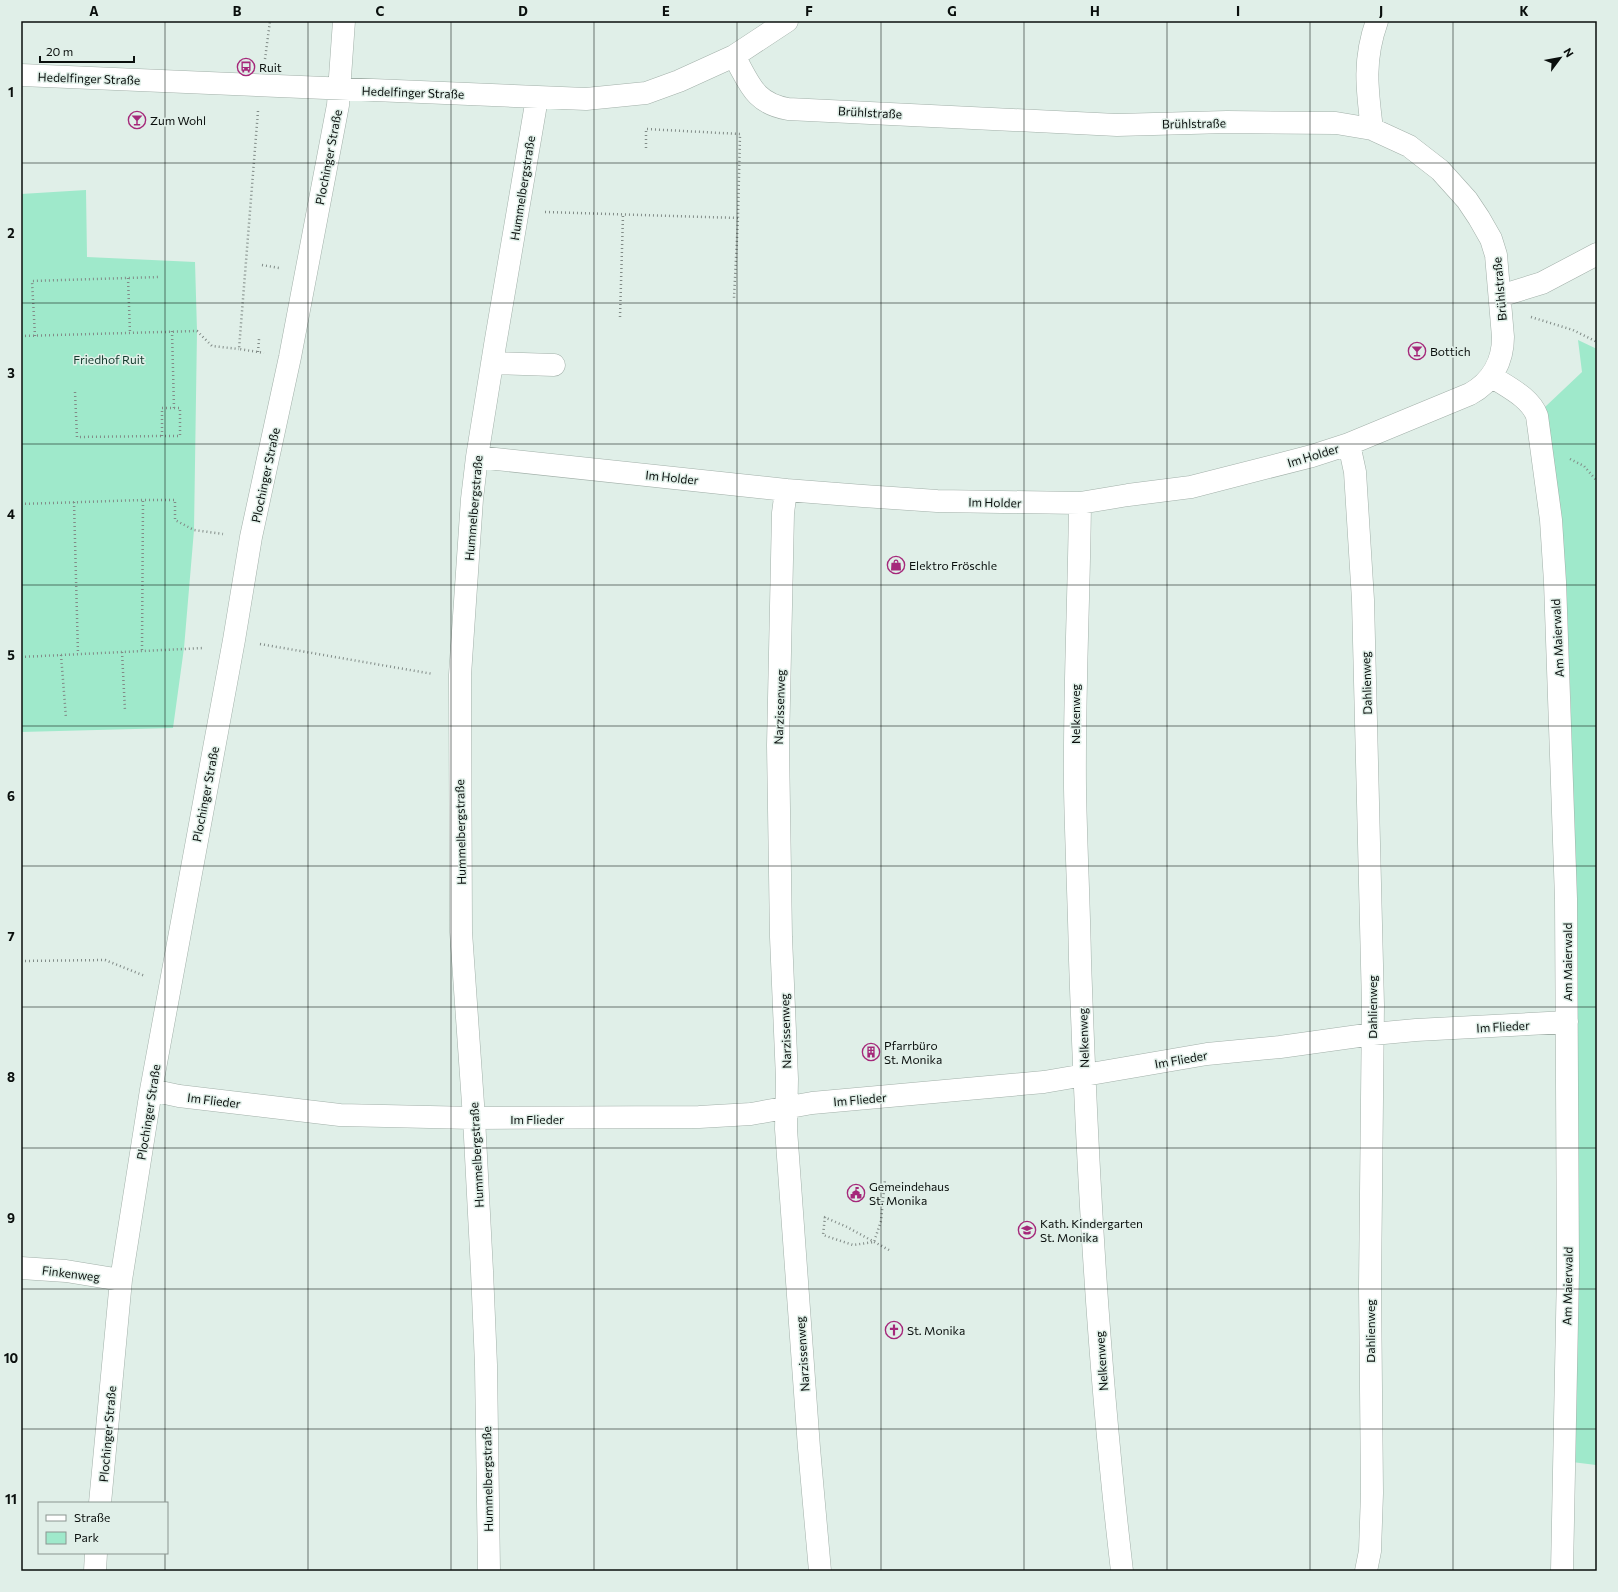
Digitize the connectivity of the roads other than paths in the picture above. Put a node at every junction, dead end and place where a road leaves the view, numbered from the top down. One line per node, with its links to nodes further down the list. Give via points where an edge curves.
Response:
1 (344, 21): 6 (street, Plochinger Straße)
2 (786, 21): 4 (street, Hedelfinger Straße)
3 (1377, 21): 8 (street, via 1367,63)
4 (734, 56): 7 (street, Hedelfinger Straße, via 646,93 586,99); 8 (street, Brühlstraße, via 752,88 763,100 788,109 1117,125 1227,122 1336,124)
5 (21, 75): 6 (street, Hedelfinger Straße)
6 (339, 89): 7 (street, Hedelfinger Straße); 21 (street, Plochinger Straße, via 290,357 252,537)
7 (537, 98): 11 (street, Hummelbergstraße)
8 (1372, 129): 10 (street, Brühlstraße, via 1409,146 1440,170 1467,200 1492,243 1498,265)
9 (1597, 254): 10 (street)
10 (1501, 302): 13 (street, Brühlstraße, via 1503,346 1500,360)
11 (492, 363): 12 (street); 15 (street, Hummelbergstraße)
12 (554, 364)
13 (1491, 376): 14 (street, Im Holder, via 1470,394); 18 (street, Am Maierwald, via 1525,399 1536,412 1548,494 1555,582 1560,709)
14 (1349, 444): 17 (street, Im Holder, via 1191,487 1128,494); 19 (street, Dahlienweg, via 1355,472 1363,600)
15 (478, 457): 16 (street, Im Holder); 23 (street, Hummelbergstraße, via 472,499 460,675 461,932)
16 (786, 490): 17 (street, Im Holder, via 936,501); 22 (street, Narzissenweg, via 783,513 778,745)
17 (1080, 503): 20 (street, Nelkenweg, via 1075,790)
18 (1567, 1022): 19 (street, Im Flieder); 33 (street, Am Maierwald, via 1568,1270)
19 (1373, 1034): 20 (street, Im Flieder, via 1207,1054); 32 (street, Dahlienweg, via 1370,1309 1372,1494 1370,1551)
20 (1084, 1076): 22 (street, Im Flieder, via 1044,1082 812,1103); 31 (street, Nelkenweg, via 1103,1379)
21 (151, 1090): 23 (street, Im Flieder, via 179,1096 340,1115); 25 (street, Plochinger Straße)
22 (786, 1108): 23 (street, Im Flieder, via 751,1114 699,1117); 30 (street, Narzissenweg, via 794,1251)
23 (474, 1118): 29 (street, Hummelbergstraße, via 486,1365)
24 (21, 1268): 25 (street, Finkenweg, via 66,1271)
25 (121, 1280): 26 (street, Plochinger Straße)
26 (100, 1502)
27 (96, 1554): 28 (street)
28 (95, 1571)
29 (488, 1571)
30 (820, 1571)
31 (1122, 1571)
32 (1366, 1571)
33 (1562, 1571)

